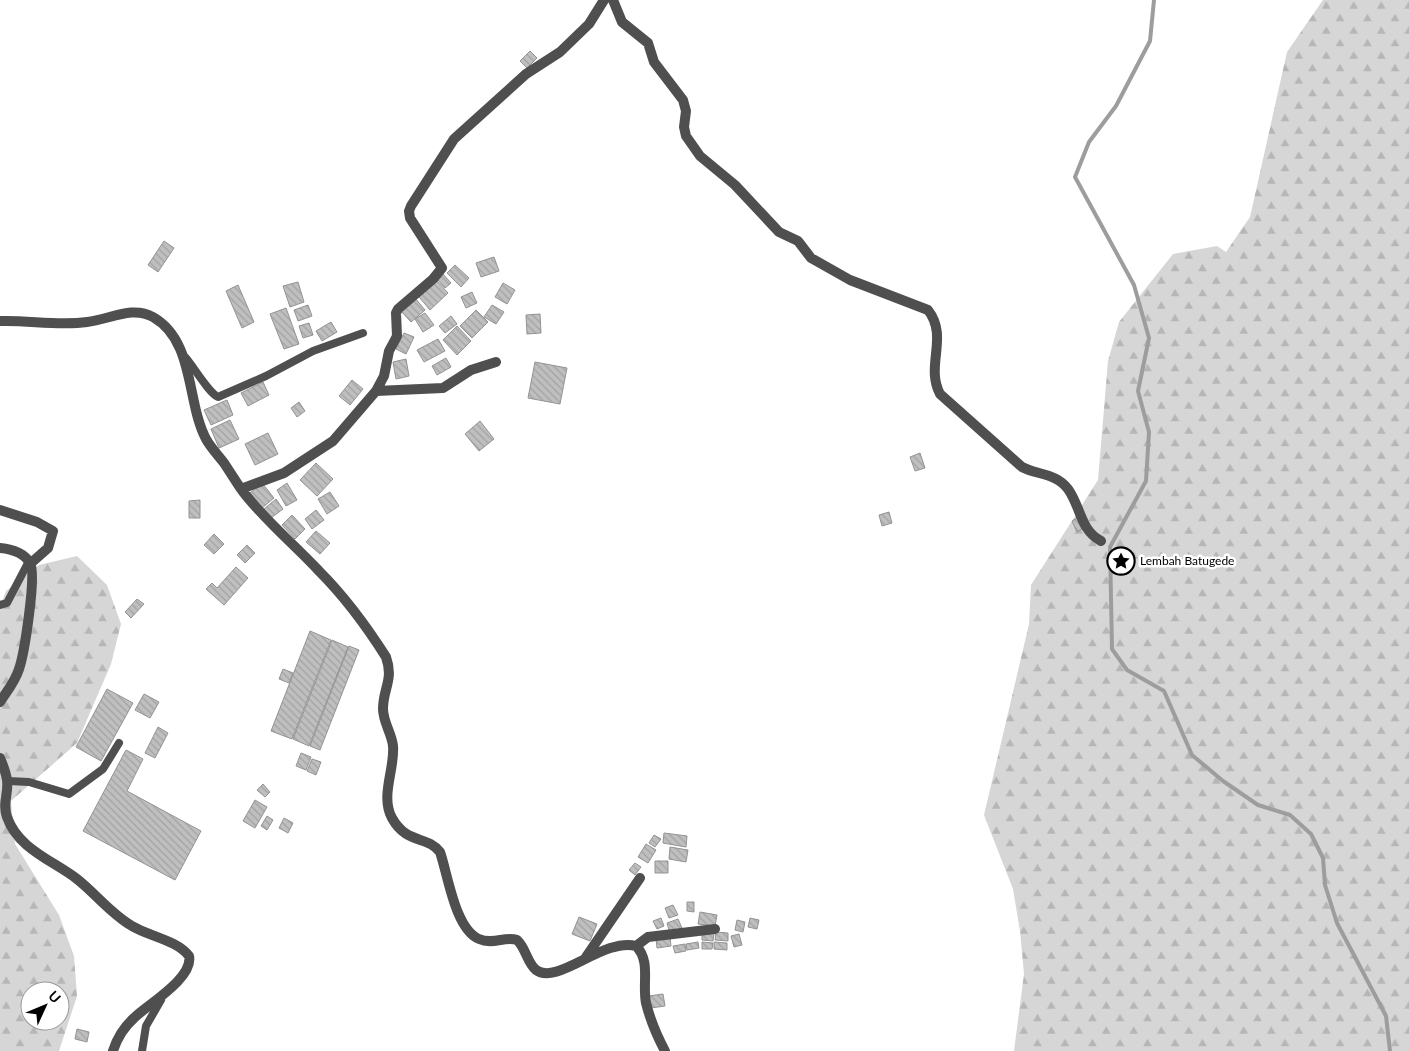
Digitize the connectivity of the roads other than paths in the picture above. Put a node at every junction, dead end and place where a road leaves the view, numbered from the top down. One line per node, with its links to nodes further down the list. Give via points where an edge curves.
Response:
1 (604, 0): 7 (street, via 589,24 560,52 526,74 454,139 411,206 410,218 442,268 398,309 398,336 389,350 384,376)
2 (613, 0): 10 (street, via 622,22 648,43 654,62 683,100 686,136 700,156 735,185 779,232 798,241 811,258 850,280 928,310 936,320 934,382 940,394 1022,467 1031,472 1044,472 1067,488 1084,526)
3 (0, 321): 5 (street, via 88,322 138,313 162,323 176,340)
4 (363, 333): 5 (lane, via 313,351 218,397 211,394 200,374)
5 (182, 354): 8 (street, via 196,413 206,438)
6 (496, 362): 7 (street, via 471,370 443,388)
7 (376, 391): 8 (street, via 333,441 284,473)
8 (241, 489): 21 (street, via 320,572 386,657 390,680 383,711 393,748 389,809 395,823 407,836 432,844 440,852 465,927 480,939 491,942 508,938 518,940 535,969 542,973 558,972)
9 (0, 510): 12 (street, via 53,531 48,548)
10 (1101, 541)
11 (0, 548): 12 (street, via 17,552)
12 (30, 562): 13 (lane, via 7,603); 14 (street, via 33,572 23,655 15,680)
13 (0, 605)
14 (0, 702)
15 (119, 743): 17 (lane, via 103,769 69,794 29,782)
16 (0, 758): 17 (street)
17 (8, 781): 22 (street, via 4,804 7,818 35,852 76,878 121,920 187,953 189,963)
18 (640, 878): 21 (street)
19 (715, 929): 20 (street, via 648,937)
20 (636, 946): 21 (street, via 622,944); 25 (street, via 645,960 646,1002)
21 (586, 957)
22 (165, 994): 23 (street, via 132,1020); 24 (lane, via 148,1019)
23 (113, 1051)
24 (142, 1051)
25 (665, 1051)

